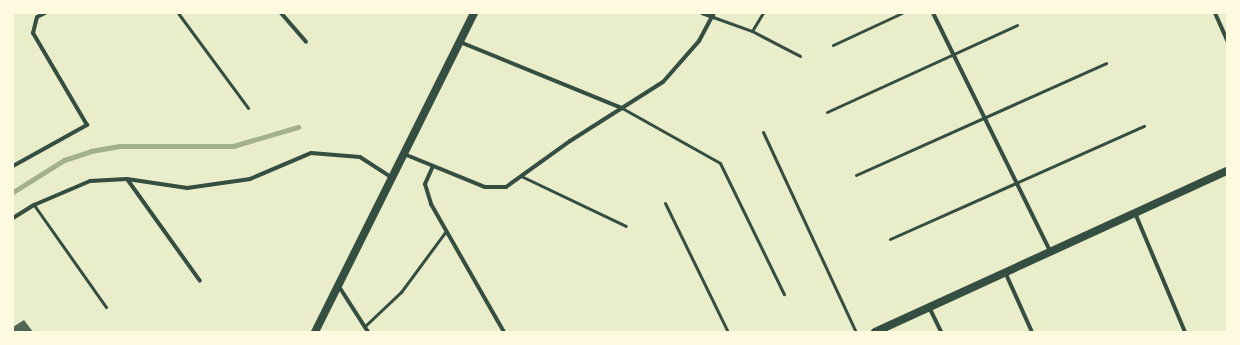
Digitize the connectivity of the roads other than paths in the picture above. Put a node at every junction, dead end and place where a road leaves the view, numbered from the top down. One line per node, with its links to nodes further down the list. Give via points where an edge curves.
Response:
1 (45, 13): 27 (street, via 37,17 33,33 87,125)
2 (178, 13): 20 (lane)
3 (281, 13): 14 (street)
4 (474, 13): 15 (main road)
5 (702, 13): 10 (street)
6 (763, 13): 12 (lane)
7 (902, 13): 16 (lane)
8 (933, 13): 17 (street)
9 (1215, 13): 13 (street)
10 (713, 15): 12 (lane); 21 (street, via 699,41 663,82)
11 (1017, 25): 17 (lane)
12 (752, 31): 18 (lane)
13 (1227, 40)
14 (306, 42)
15 (460, 42): 21 (street); 26 (main road)
16 (833, 45)
17 (954, 54): 22 (lane); 23 (street)
18 (800, 56)
19 (1106, 63): 23 (lane)
20 (248, 108)
21 (622, 108): 31 (street); 46 (lane, via 720,163)
22 (827, 112)
23 (986, 119): 30 (lane); 34 (street)
24 (1144, 126): 34 (lane)
25 (763, 132): 54 (lane)
26 (404, 154): 28 (street); 32 (main road)
27 (13, 166)
28 (433, 166): 31 (street, via 485,187 506,187); 40 (street, via 425,184 431,204)
29 (1227, 171): 37 (main road)
30 (856, 175)
31 (521, 176): 39 (lane)
32 (392, 178): 33 (street, via 360,157 311,153 250,179 186,188); 45 (main road)
33 (127, 179): 36 (street, via 90,181); 44 (street)
34 (1018, 184): 41 (lane); 42 (street)
35 (665, 203): 53 (lane)
36 (34, 205): 38 (street); 47 (lane)
37 (1135, 212): 42 (main road); 58 (street)
38 (13, 218)
39 (626, 226)
40 (447, 231): 49 (lane, via 401,292); 52 (street)
41 (890, 239)
42 (1050, 251): 43 (main road)
43 (1005, 272): 48 (main road); 57 (street)
44 (200, 282)
45 (338, 285): 49 (street); 50 (main road)
46 (784, 294)
47 (106, 307)
48 (929, 307): 55 (main road); 56 (street)
49 (365, 326): 51 (street)
50 (314, 332)
51 (368, 332)
52 (504, 332)
53 (728, 332)
54 (856, 332)
55 (874, 332)
56 (941, 332)
57 (1032, 332)
58 (1186, 332)

